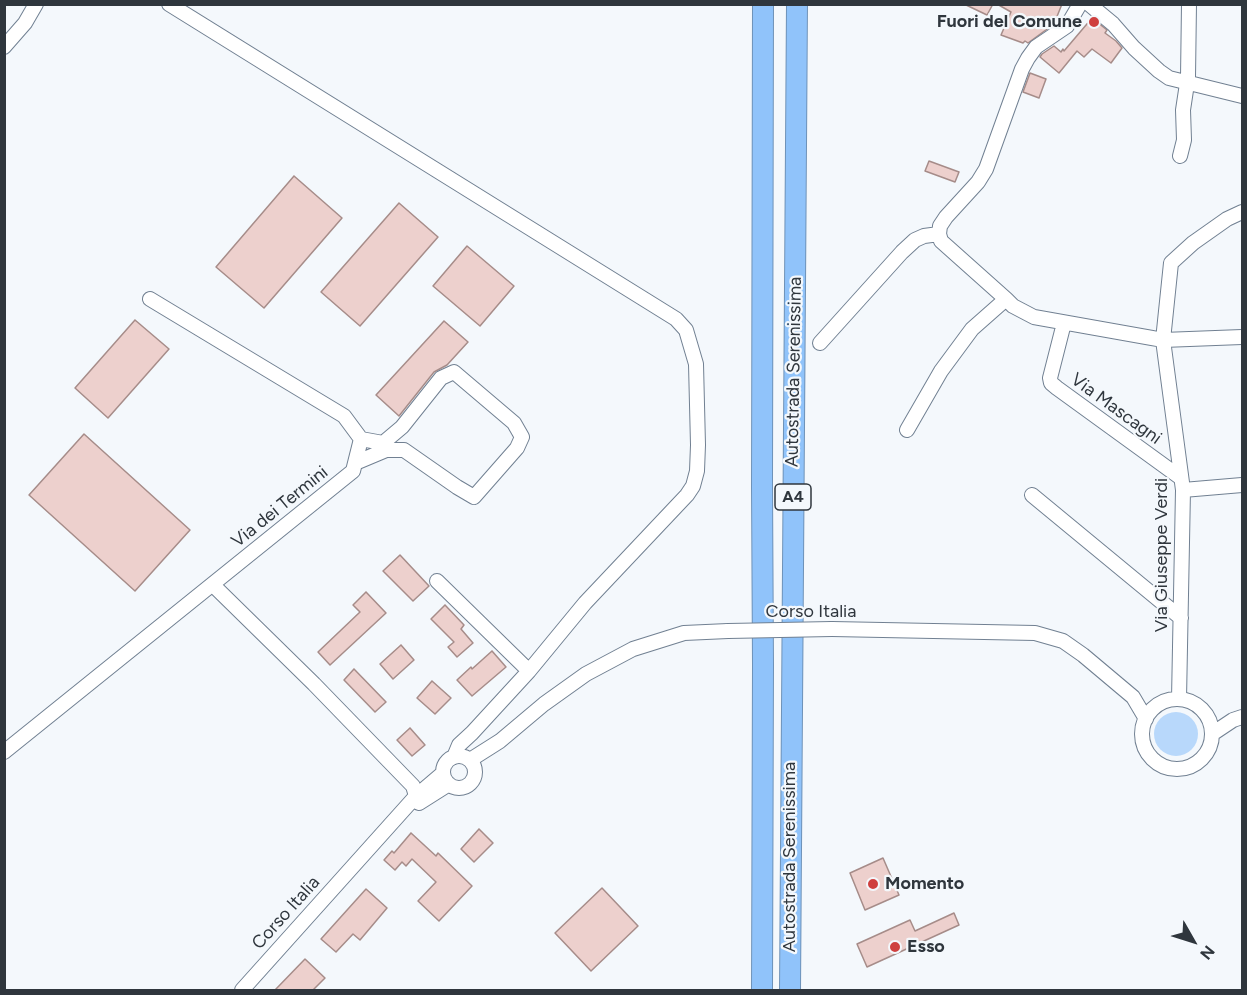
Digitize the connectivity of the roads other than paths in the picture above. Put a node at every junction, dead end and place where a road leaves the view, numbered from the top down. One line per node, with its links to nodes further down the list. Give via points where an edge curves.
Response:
1 (36, 4): 8 (street)
2 (169, 4): 29 (street, Corso Italia, via 676,319 686,330 696,364 698,445 693,486 585,603)
3 (763, 4): 43 (highway, Autostrada Serenissima / A4)
4 (797, 4): 44 (highway, Autostrada Serenissima / A4)
5 (1080, 4): 13 (street, via 1066,26 1036,47 1022,69 986,169 946,217)
6 (1089, 4): 9 (street, via 1159,70 1169,78)
7 (1189, 4): 9 (street)
8 (4, 47)
9 (1187, 83): 10 (street); 11 (street)
10 (1242, 96)
11 (1180, 156)
12 (1242, 212): 18 (street, Via Giuseppe Verdi, via 1193,243 1171,263)
13 (939, 234): 15 (street, via 941,242); 19 (street, via 924,236 908,246)
14 (150, 299): 21 (street, via 344,416)
15 (1006, 299): 16 (street, via 1034,318); 20 (street, via 972,329 941,371)
16 (1064, 323): 18 (street); 23 (street, Via Mascagni, via 1051,383)
17 (1242, 337): 18 (street)
18 (1163, 340): 23 (street, Via Giuseppe Verdi)
19 (820, 343)
20 (907, 430)
21 (361, 439): 22 (street, Via dei Termini); 22 (street, via 383,443 402,428 441,378 454,372 514,423 522,436 517,448 474,497 404,450 386,450)
22 (355, 463): 27 (street, Via dei Termini, via 353,471)
23 (1182, 484): 24 (street); 28 (street, Via Giuseppe Verdi)
24 (1242, 485)
25 (1032, 495): 28 (street)
26 (437, 581): 29 (street)
27 (213, 585): 37 (street, Via dei Termini); 41 (street, via 413,786)
28 (1181, 618): 31 (street, Via Giuseppe Verdi)
29 (529, 671): 38 (street, Corso Italia, via 459,745)
30 (1133, 697): 32 (street, Corso Italia); 35 (street, Corso Italia); 39 (street, Corso Italia, bridge, via 1063,641 1035,633 832,630 684,633 633,649 586,674)
31 (1179, 699): 32 (street); 33 (street, via 1199,707)
32 (1158, 705): 35 (street)
33 (1206, 715): 34 (street); 36 (street)
34 (1238, 718): 36 (street)
35 (1146, 719): 36 (street, via 1142,730 1147,752 1164,766 1179,769 1197,763 1205,755)
36 (1212, 734)
37 (4, 752)
38 (454, 757): 39 (street, via 463,756); 40 (street, Corso Italia, via 446,763)
39 (473, 765): 40 (street, Corso Italia, via 473,780 466,786 457,788)
40 (446, 779): 41 (street, Corso Italia)
41 (418, 799): 42 (street, Corso Italia)
42 (242, 990)
43 (762, 990)
44 (790, 990)

